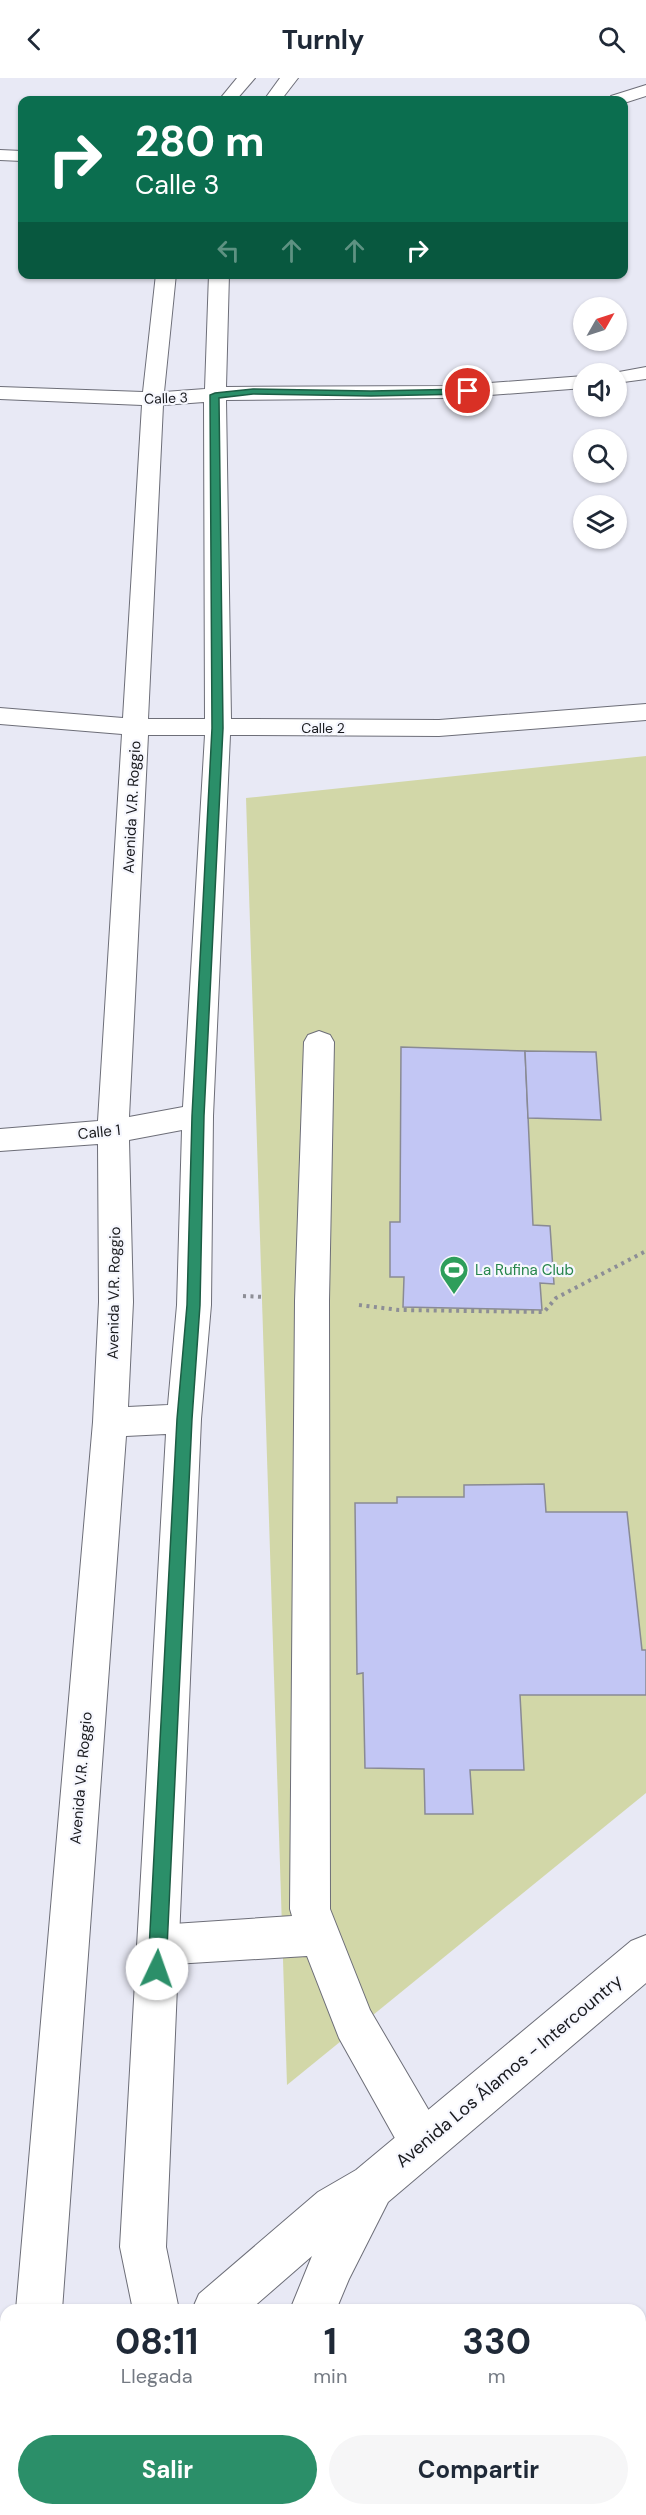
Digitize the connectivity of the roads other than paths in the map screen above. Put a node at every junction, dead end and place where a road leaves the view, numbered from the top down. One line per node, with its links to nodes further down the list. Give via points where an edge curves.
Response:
1 (246, 78): 4 (street)
2 (289, 78): 5 (street)
3 (646, 90): 6 (street)
4 (230, 96)
5 (275, 96)
6 (628, 96)
7 (0, 140): 8 (street)
8 (18, 141)
9 (0, 155): 10 (street)
10 (18, 156)
11 (165, 279): 18 (street, Avenida V.R. Roggio)
12 (219, 279): 17 (street)
13 (646, 373): 14 (street)
14 (627, 376)
15 (573, 383): 17 (street, Calle 3, via 449,392)
16 (0, 393): 18 (street, Calle 3)
17 (215, 395): 18 (street, Calle 3); 22 (street)
18 (153, 399): 21 (street, Avenida V.R. Roggio)
19 (646, 712): 22 (street, Calle 2, via 439,728)
20 (0, 716): 21 (street, Calle 2)
21 (136, 727): 22 (street, Calle 2); 25 (street, Avenida V.R. Roggio)
22 (218, 728): 24 (street)
23 (319, 1042): 29 (street, via 312,1300 310,1909)
24 (198, 1116): 25 (street, Calle 1); 27 (street, via 194,1292)
25 (113, 1131): 26 (street, Calle 1); 28 (street, Avenida V.R. Roggio, via 116,1302)
26 (0, 1140)
27 (184, 1419): 28 (street); 30 (street)
28 (110, 1422): 34 (street, Avenida V.R. Roggio)
29 (319, 1935): 30 (street); 32 (street, via 354,2022)
30 (158, 1946): 35 (street, via 143,2247)
31 (646, 1956): 32 (street, Avenida Los Álamos - Intercountry)
32 (422, 2142): 33 (street, Avenida Los Álamos - Intercountry)
33 (372, 2186): 36 (street, via 334,2208); 37 (street)
34 (39, 2304)
35 (155, 2304)
36 (221, 2304)
37 (316, 2304)

